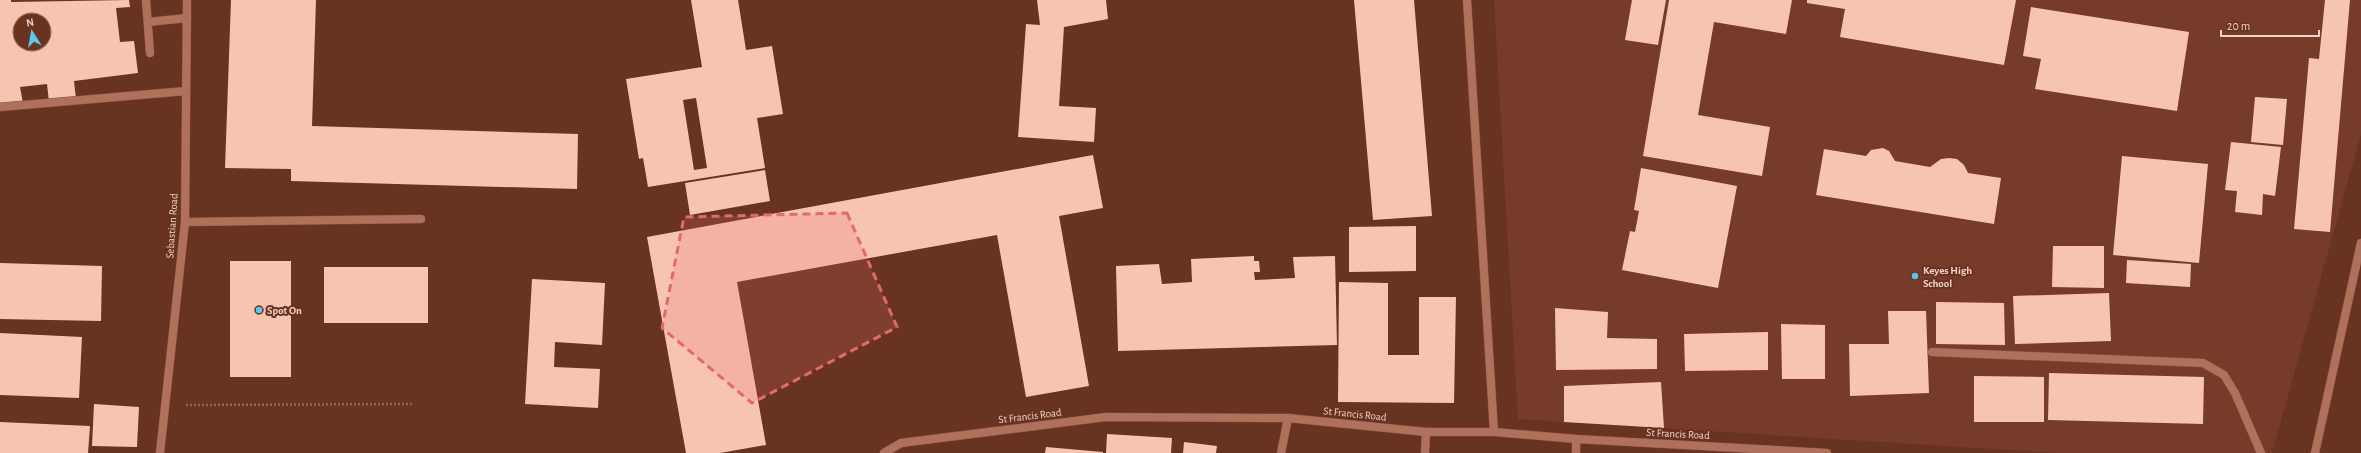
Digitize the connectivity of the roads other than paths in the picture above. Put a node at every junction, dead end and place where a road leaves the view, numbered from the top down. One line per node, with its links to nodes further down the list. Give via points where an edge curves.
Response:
1 (146, 0): 5 (street)
2 (187, 0): 4 (street, Sebastian Road)
3 (1467, 0): 15 (street)
4 (187, 18): 5 (street); 7 (street, Sebastian Road)
5 (148, 22): 6 (street)
6 (150, 53)
7 (186, 91): 8 (street); 10 (street, Sebastian Road)
8 (0, 107)
9 (421, 218): 10 (street)
10 (185, 222): 17 (street, Sebastian Road)
11 (2361, 243): 24 (street)
12 (1932, 352): 23 (street, via 2203,363 2224,375 2235,393)
13 (1288, 418): 14 (street, St Francis Road); 18 (street, St Francis Road, via 1106,417 901,443); 19 (street)
14 (1426, 432): 15 (street, St Francis Road); 20 (street)
15 (1494, 432): 16 (street, St Francis Road)
16 (1576, 439): 21 (street); 22 (street, St Francis Road)
17 (160, 453)
18 (884, 453)
19 (1281, 453)
20 (1425, 453)
21 (1576, 453)
22 (1827, 453)
23 (2261, 453)
24 (2316, 453)

